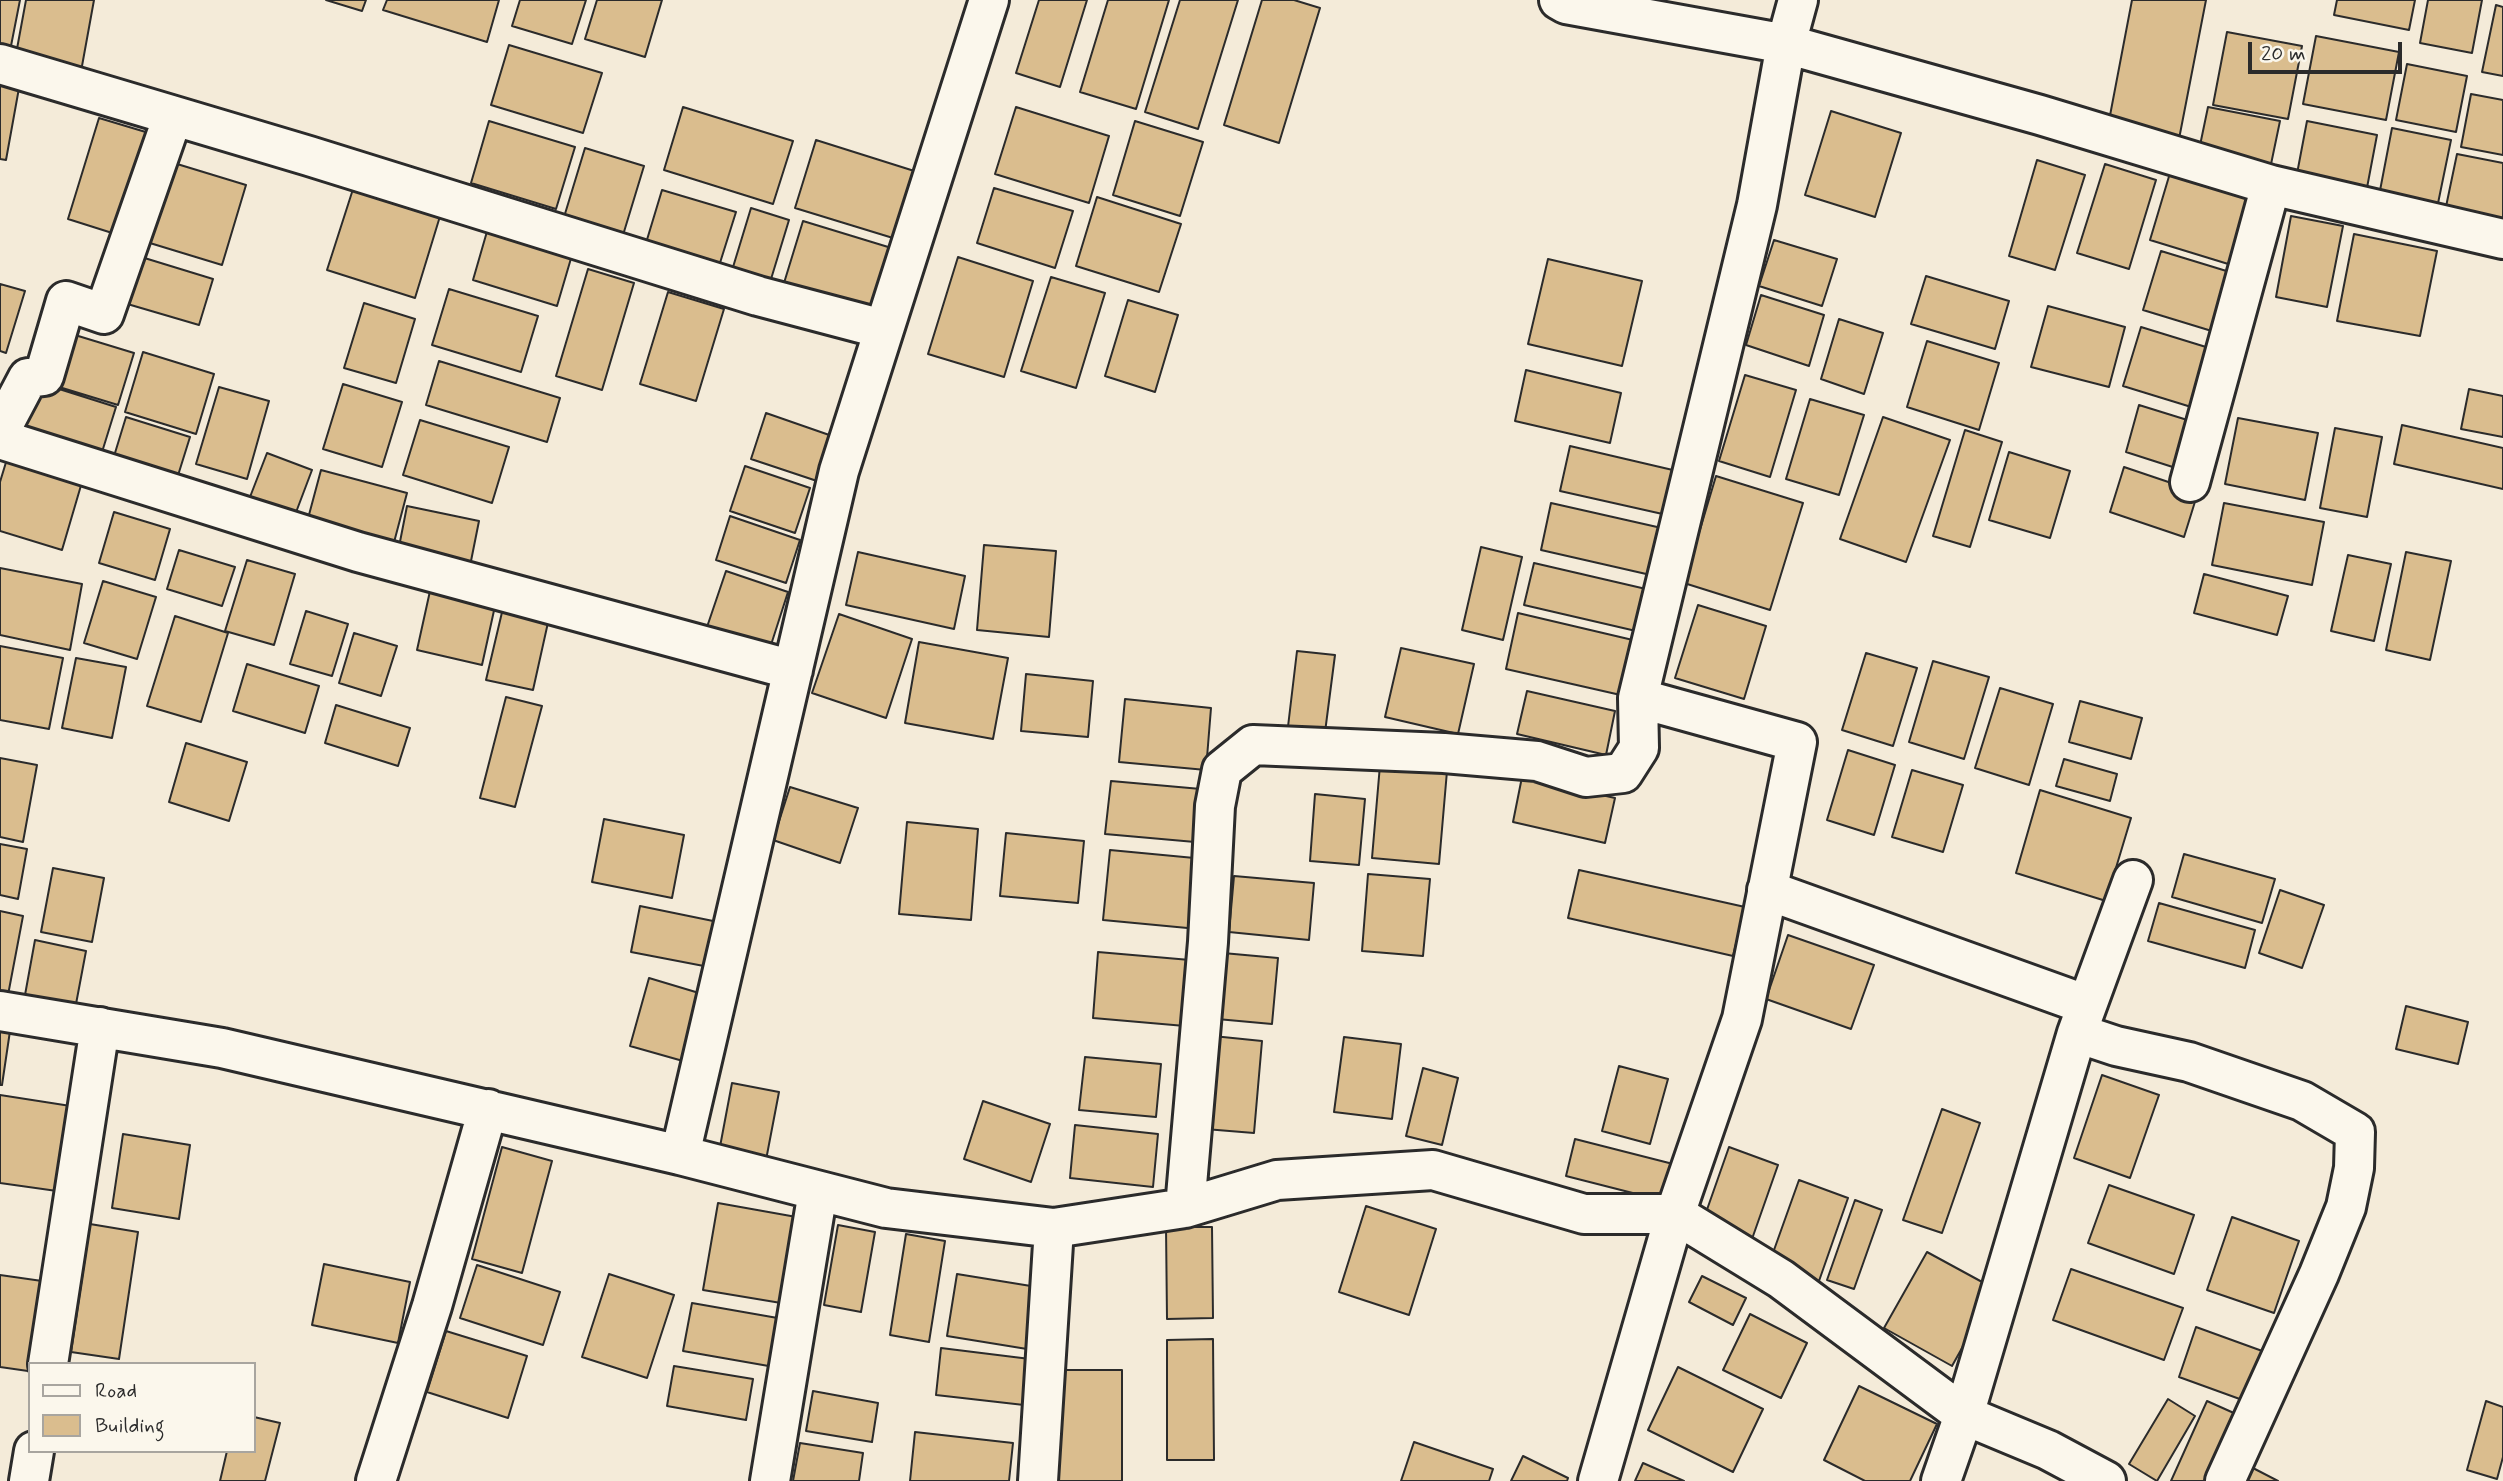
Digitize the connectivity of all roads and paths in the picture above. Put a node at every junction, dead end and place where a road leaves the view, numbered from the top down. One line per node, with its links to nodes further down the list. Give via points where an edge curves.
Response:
1 (989, 0): 9 (street)
2 (1559, 0): 4 (street)
3 (1798, 0): 4 (street)
4 (1786, 44): 7 (street); 14 (street, via 1757,205)
5 (0, 64): 6 (street)
6 (173, 116): 9 (street, via 758,296); 10 (street, via 104,314 66,301 44,376 28,378)
7 (2272, 185): 8 (street); 12 (street)
8 (2503, 239)
9 (883, 329): 13 (street, via 839,471)
10 (0, 431)
11 (0, 439): 13 (street, via 358,552)
12 (2190, 482)
13 (793, 670): 21 (street)
14 (1637, 698): 16 (street, via 1797,742); 23 (street, via 1639,747 1623,773 1586,777 1537,761 1253,745 1222,770 1215,806)
15 (2133, 880): 18 (street)
16 (1767, 890): 18 (street); 24 (street, via 1742,1019)
17 (0, 1012): 19 (street)
18 (2082, 1019): 27 (street); 36 (street, via 2116,1046 2189,1062 2302,1101 2355,1132 2346,1207)
19 (100, 1027): 20 (street, via 222,1048); 26 (street)
20 (488, 1109): 21 (street); 30 (street)
21 (680, 1155): 22 (street)
22 (818, 1191): 25 (street, via 886,1208); 31 (street)
23 (1185, 1208): 24 (street, via 1277,1180 1433,1170 1584,1214); 25 (street)
24 (1675, 1214): 27 (street, via 1781,1279); 33 (street)
25 (1054, 1228): 32 (street)
26 (48, 1362)
27 (1964, 1415): 34 (street); 35 (street, via 2048,1450)
28 (34, 1453): 29 (street)
29 (29, 1481)
30 (376, 1481)
31 (769, 1481)
32 (1038, 1481)
33 (1598, 1481)
34 (1941, 1481)
35 (2106, 1481)
36 (2225, 1481)

